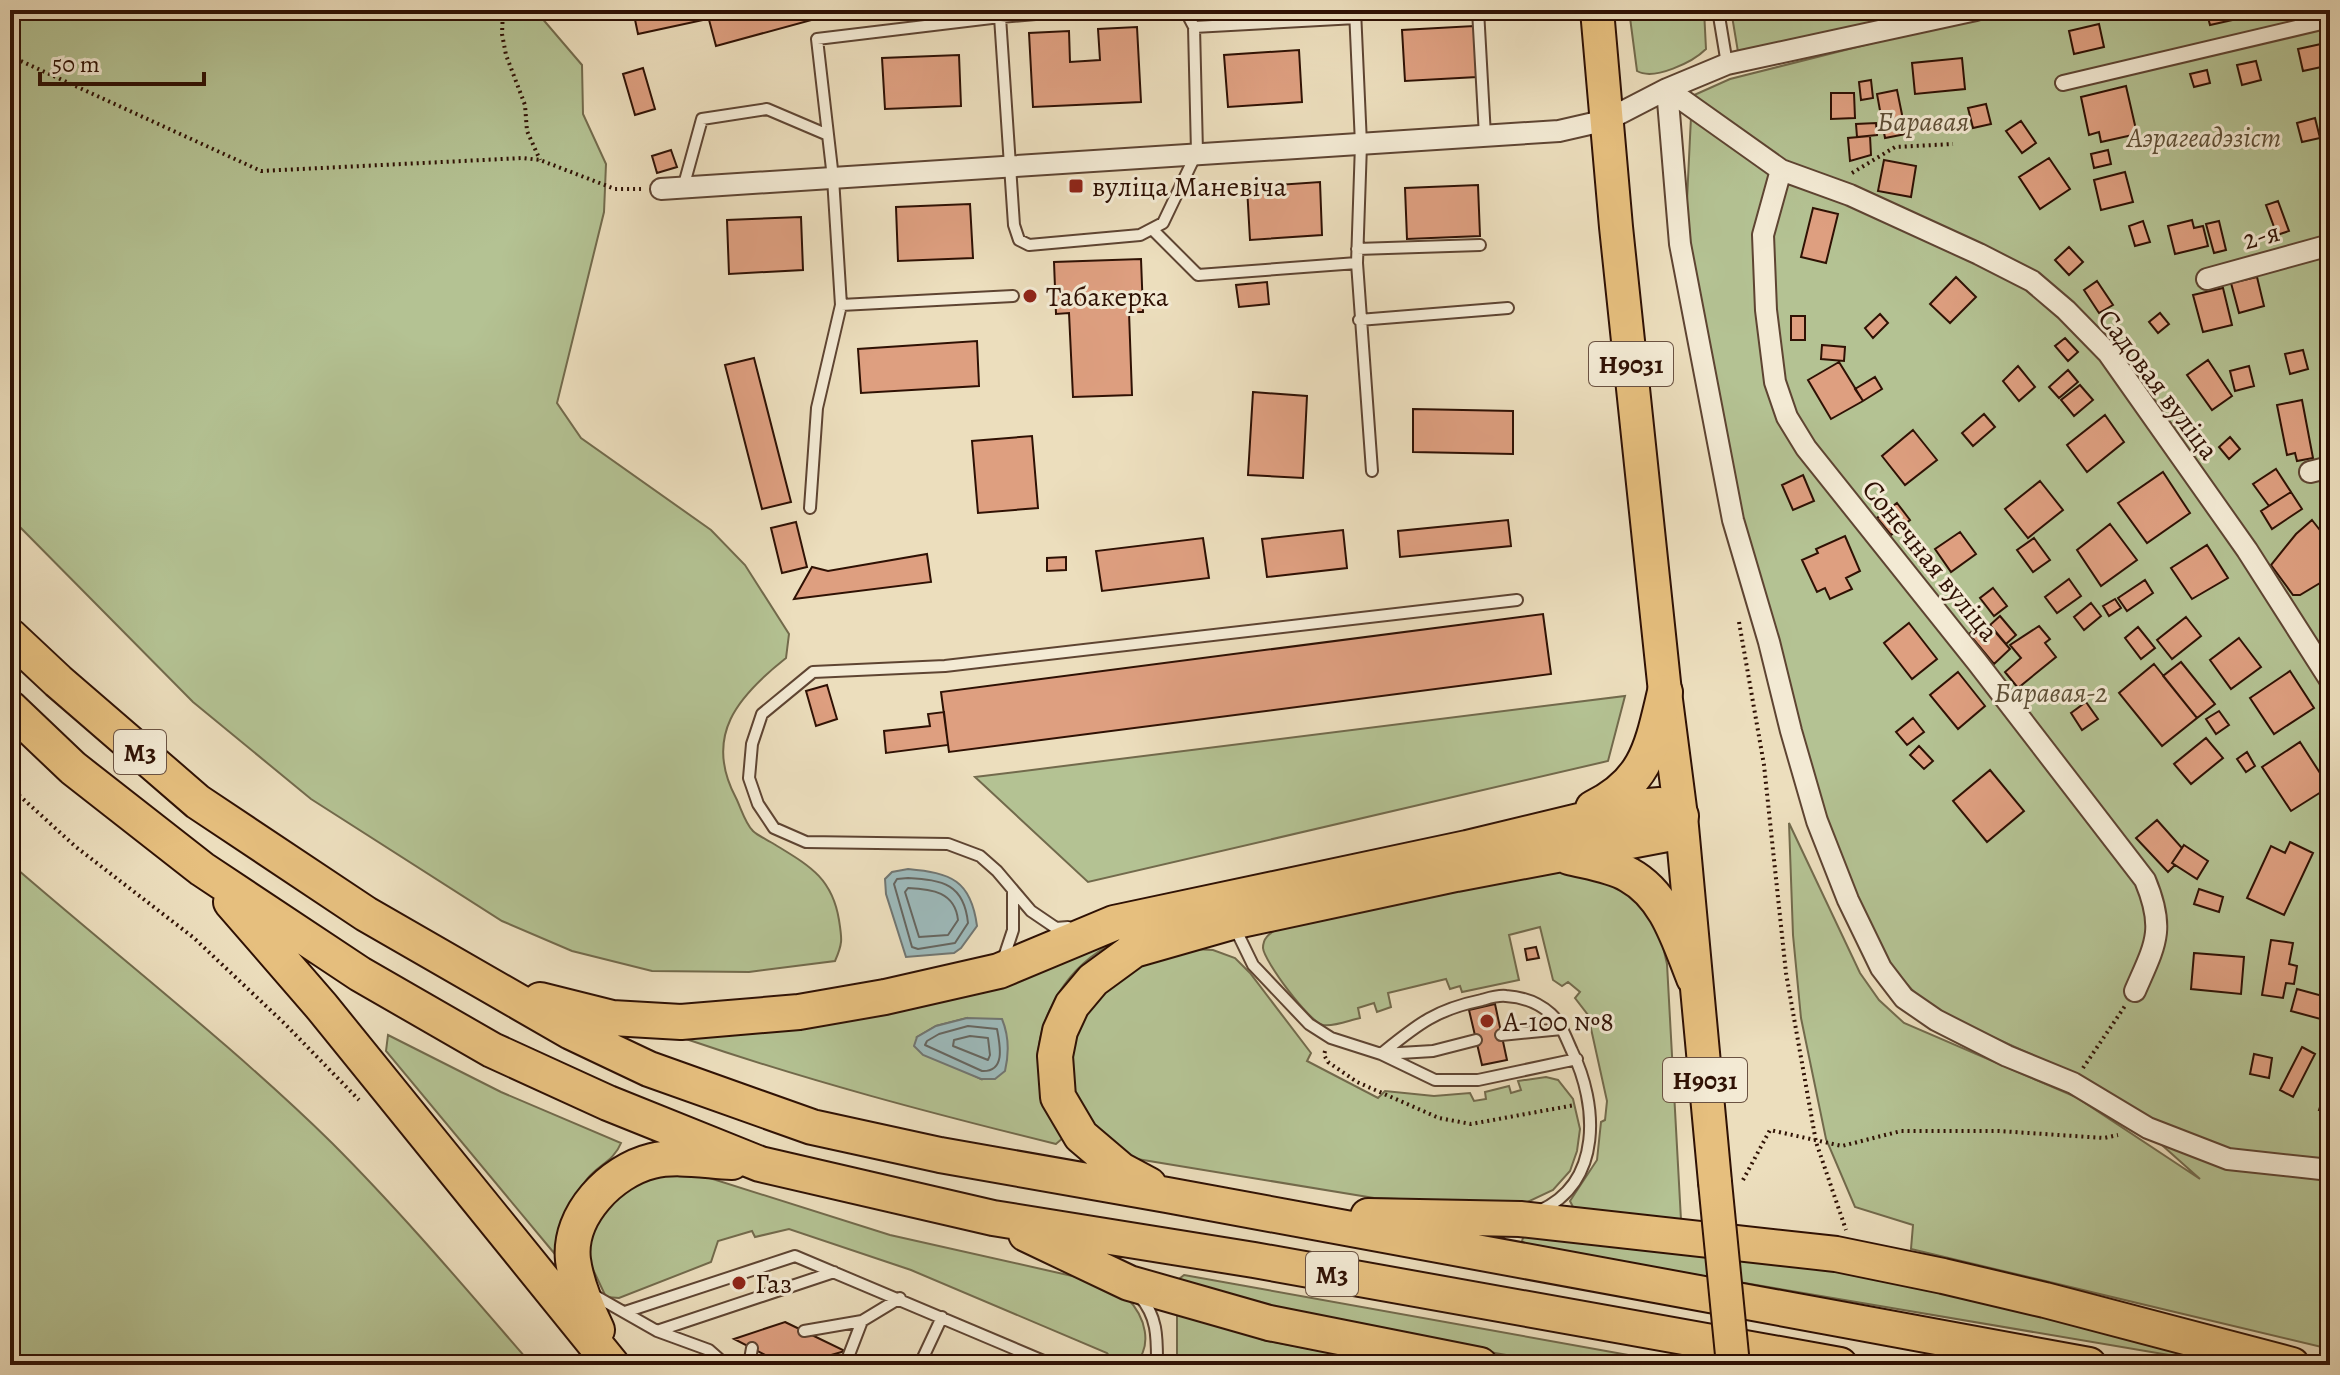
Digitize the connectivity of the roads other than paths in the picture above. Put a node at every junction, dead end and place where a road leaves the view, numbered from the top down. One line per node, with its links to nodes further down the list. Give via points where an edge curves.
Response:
1 (1082, 10): 8 (lane)
2 (1185, 10): 10 (lane)
3 (1478, 10): 16 (lane)
4 (1597, 10): 14 (main road, Н9031)
5 (1718, 10): 11 (lane)
6 (1976, 10): 11 (street)
7 (1356, 14): 10 (lane); 17 (lane)
8 (1000, 17): 15 (lane, via 817,39); 19 (lane)
9 (2330, 20): 12 (street)
10 (1194, 27): 18 (lane)
11 (1727, 64): 13 (street)
12 (2063, 83)
13 (1667, 89): 14 (street); 20 (street, Садовая вуліца); 59 (street, via 1680,244 1733,520 1817,821 1881,968 1904,998 1936,1020 2073,1083 2148,1128 2228,1159)
14 (1607, 120): 16 (street, via 1559,131); 41 (main road, Н9031)
15 (828, 135): 21 (lane); 22 (lane, via 767,109 702,119)
16 (1485, 136): 17 (street)
17 (1361, 144): 18 (street); 27 (lane)
18 (1197, 152): 19 (street); 24 (lane, via 1163,223)
19 (1010, 166): 21 (street); 24 (lane, via 1014,225 1019,240 1029,245 1140,235)
20 (1781, 170): 40 (street, Садовая вуліца, via 1879,208 2032,281 2066,310 2108,353 2247,550); 52 (street, Сонечная вуліца, via 1763,235 1775,382 1787,417 2145,880 2155,905 2157,940)
21 (833, 178): 22 (street); 31 (lane)
22 (683, 188): 23 (street)
23 (661, 189)
24 (1152, 229): 28 (lane, via 1198,275)
25 (1480, 245): 27 (lane)
26 (2330, 245): 29 (street, 2-я)
27 (1357, 249): 28 (lane)
28 (1357, 263): 33 (lane)
29 (2207, 279)
30 (1013, 296): 31 (lane)
31 (841, 305): 37 (lane, via 817,408)
32 (1508, 308): 33 (lane)
33 (1359, 320): 35 (lane)
34 (2330, 467): 36 (street)
35 (1372, 471)
36 (2310, 472)
37 (810, 508)
38 (1517, 600): 46 (lane, via 945,666 813,672 762,714 749,778 774,828 806,842 948,844 980,856)
39 (10, 636): 51 (highway, М3, via 198,802 366,914)
40 (2330, 680)
41 (1665, 692): 43 (main road, Н9031); 44 (highway, via 1649,748 1626,789)
42 (10, 708): 45 (highway, М3, via 73,768)
43 (1681, 816): 44 (highway, via 1660,805 1637,807); 50 (main road, Н9031)
44 (1557, 842): 47 (highway, via 1456,874); 50 (highway, via 1628,874 1646,888 1662,906)
45 (202, 869): 58 (highway, М3, via 360,974 492,1050); 75 (highway)
46 (1013, 891): 48 (lane, via 1056,928); 49 (lane, via 1013,930)
47 (1229, 911): 48 (highway); 56 (lane, via 1253,965 1309,1024 1331,1038); 60 (highway, via 1134,950 1093,980 1072,1005 1060,1031 1055,1056 1058,1097 1081,1136 1121,1170)
48 (1114, 923): 49 (highway)
49 (999, 971): 51 (highway, via 799,1012 681,1022 612,1018)
50 (1694, 978): 82 (main road, Н9031, bridge, via 1729,1181)
51 (491, 987): 60 (highway, М3, via 649,1069 812,1127)
52 (2135, 991)
53 (1562, 1029): 54 (lane); 56 (lane, via 1534,1002 1503,995 1426,1019); 57 (lane)
54 (1501, 1035)
55 (1476, 1040): 56 (lane, via 1433,1051)
56 (1381, 1054): 57 (lane, via 1435,1080 1478,1080)
57 (1577, 1059): 63 (lane, via 1590,1103 1588,1156 1564,1197)
58 (760, 1164): 62 (highway, М3); 66 (highway, via 655,1160 629,1168 598,1194 577,1231 573,1258)
59 (2330, 1170)
60 (1167, 1195): 61 (highway, М3)
61 (1284, 1216): 63 (highway); 84 (highway, М3)
62 (993, 1218): 65 (highway); 83 (highway, М3)
63 (1520, 1219): 85 (highway, via 1836,1254 2045,1300)
64 (834, 1272): 67 (lane); 68 (lane, via 795,1256); 71 (lane)
65 (1129, 1283): 80 (lane, via 1147,1305 1158,1332); 81 (highway, via 1269,1323)
66 (580, 1287): 68 (lane); 75 (highway)
67 (900, 1298): 69 (lane); 70 (lane)
68 (625, 1312): 71 (lane)
69 (942, 1317): 74 (lane); 79 (lane)
70 (862, 1321): 72 (lane); 78 (lane, via 847,1360)
71 (657, 1331): 76 (lane, via 709,1350)
72 (804, 1331)
73 (752, 1348): 77 (lane)
74 (920, 1364)
75 (612, 1365)
76 (726, 1365)
77 (749, 1365)
78 (833, 1365)
79 (1053, 1365)
80 (1157, 1365)
81 (1480, 1365)
82 (1733, 1365)
83 (1840, 1365)
84 (2089, 1365)
85 (2292, 1365)

